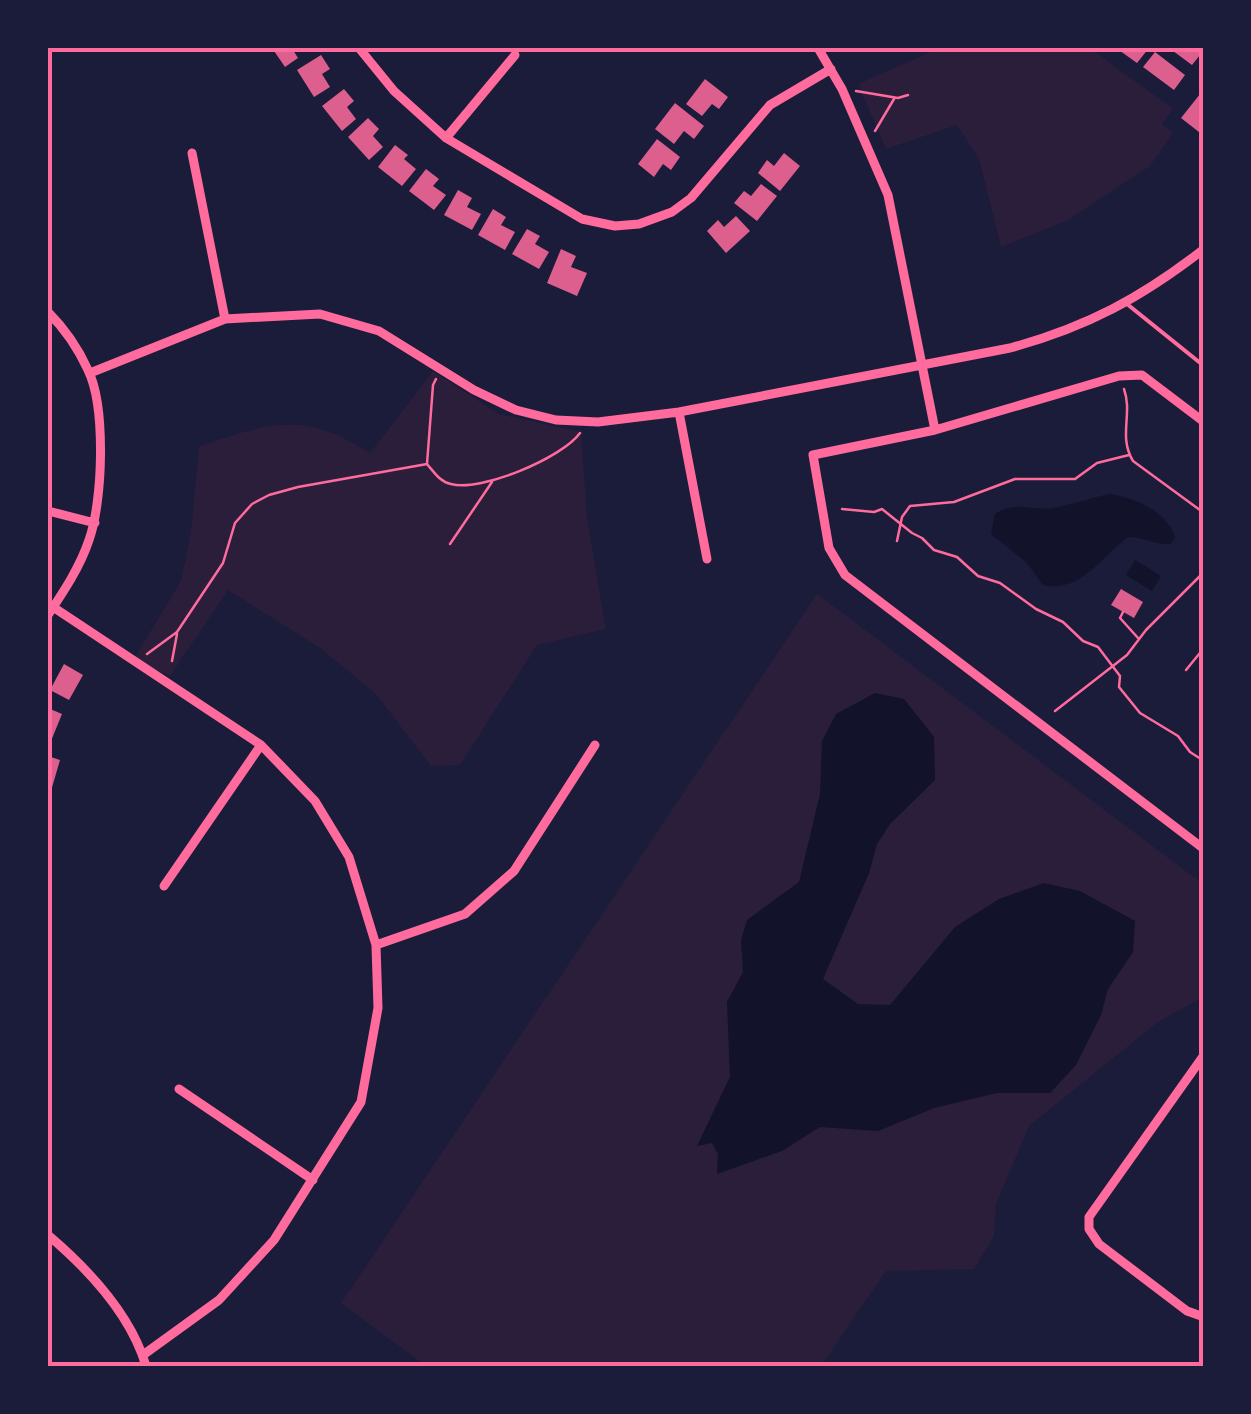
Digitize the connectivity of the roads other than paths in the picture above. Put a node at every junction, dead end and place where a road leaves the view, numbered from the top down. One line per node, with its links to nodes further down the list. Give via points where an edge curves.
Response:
1 (359, 48): 5 (street)
2 (818, 48): 4 (street)
3 (515, 55): 5 (street)
4 (831, 69): 5 (street, via 770,105 691,198 656,220 628,226 582,219); 11 (street, via 888,194)
5 (446, 138)
6 (192, 154): 10 (street)
7 (1204, 249): 8 (street)
8 (1127, 304): 11 (street, via 1046,338); 12 (lane)
9 (48, 312): 13 (street)
10 (225, 319): 13 (street); 14 (street, via 320,314 379,330 474,390 556,420)
11 (922, 365): 14 (street); 16 (street)
12 (1204, 366)
13 (90, 373): 18 (street, via 102,447)
14 (678, 412): 19 (street)
15 (1204, 422): 16 (street, via 1142,375)
16 (935, 430): 23 (street, via 813,454 829,548 844,575)
17 (48, 512): 18 (street)
18 (94, 523): 20 (street)
19 (708, 560)
20 (50, 611): 22 (street)
21 (596, 744): 25 (street, via 514,871 465,914)
22 (261, 745): 24 (street); 25 (street, via 315,802 349,857)
23 (1204, 850)
24 (164, 886)
25 (376, 945): 28 (street, via 378,1008 360,1102)
26 (1204, 1056): 30 (street, via 1089,1216 1099,1244)
27 (179, 1090): 28 (street)
28 (313, 1180): 31 (street, via 274,1240 219,1300)
29 (48, 1234): 31 (street, via 115,1306)
30 (1204, 1317)
31 (143, 1355): 32 (street)
32 (146, 1366)

